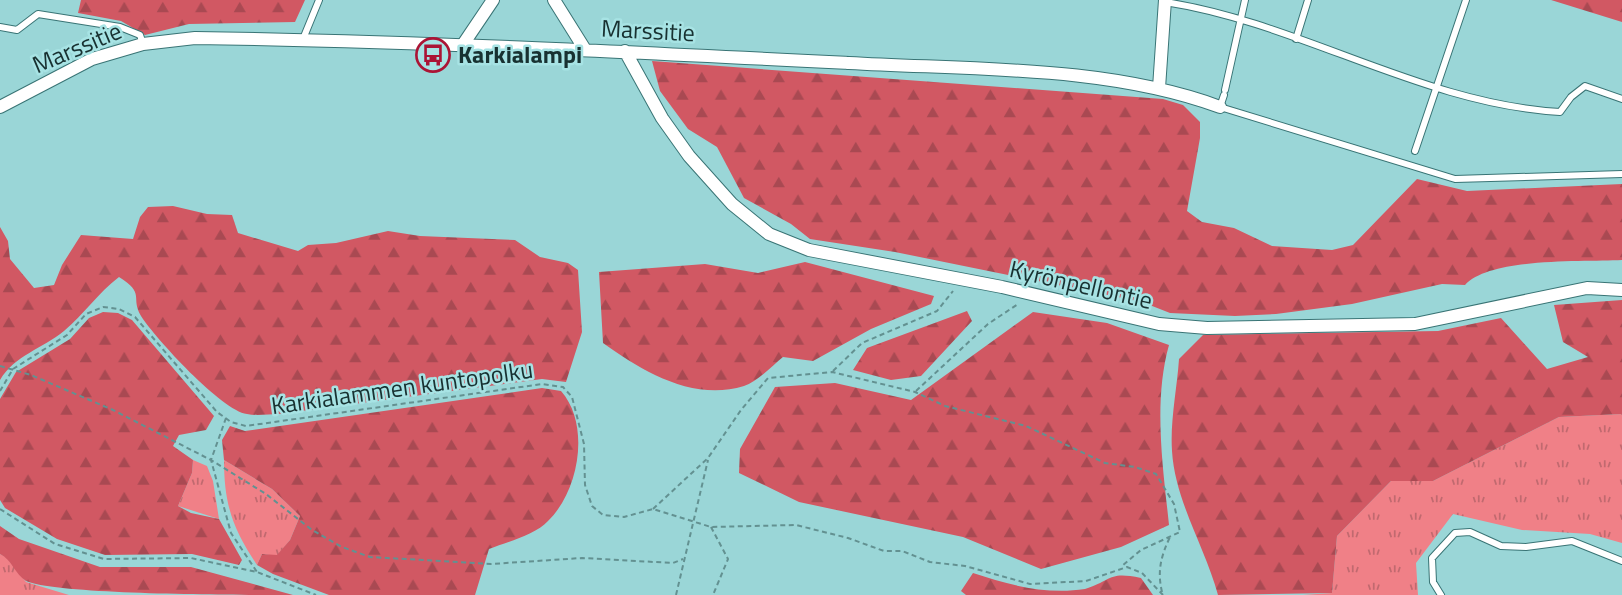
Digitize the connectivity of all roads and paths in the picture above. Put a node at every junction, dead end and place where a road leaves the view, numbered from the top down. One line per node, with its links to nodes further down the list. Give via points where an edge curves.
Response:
1 (319, 0): 11 (lane)
2 (493, 0): 13 (street)
3 (554, 0): 14 (street)
4 (1245, 0): 8 (lane)
5 (1308, 0): 10 (lane)
6 (1466, 0): 17 (lane)
7 (1165, 1): 8 (lane); 16 (street)
8 (1240, 20): 10 (lane); 18 (lane)
9 (0, 27): 12 (lane, via 17,30 38,14 120,27 140,35)
10 (1296, 39): 17 (lane)
11 (303, 40): 12 (street, Marssitie, via 195,38); 13 (street, Marssitie)
12 (143, 44): 20 (street, Marssitie, via 92,59)
13 (462, 46): 14 (street, Marssitie)
14 (584, 48): 15 (street, Marssitie)
15 (625, 51): 16 (street, Marssitie, via 1057,75); 23 (street, Kyrönpellontie, via 689,156 732,204 769,234 809,250)
16 (1159, 88): 18 (street, Marssitie)
17 (1437, 89): 19 (lane, via 1539,111 1560,112 1585,86); 21 (lane)
18 (1223, 97): 22 (lane, via 1455,178)
19 (1622, 99)
20 (0, 107)
21 (1415, 151)
22 (1622, 174)
23 (957, 278): 25 (street, Kyrönpellontie); 28 (path, via 950,298 937,311 862,344)
24 (1622, 290): 25 (street, Kyrönpellontie, via 1587,288 1415,324 1207,328 1159,324)
25 (1027, 293): 30 (path)
26 (0, 366): 27 (path)
27 (13, 369): 29 (path); 31 (path, via 67,335 86,314 103,307 119,309 135,317); 33 (path, via 113,410)
28 (832, 372): 30 (path); 32 (path, via 768,378)
29 (0, 391)
30 (915, 392): 38 (path, via 945,406 1026,426 1105,463 1156,474 1174,504 1180,532)
31 (226, 418): 33 (path); 35 (path, Karkialammen kuntopolku, via 246,426 542,384 563,387 576,410 584,444 584,485 592,506 603,515 624,517)
32 (708, 457): 35 (path); 36 (path)
33 (211, 460): 39 (path, via 312,530 370,557 491,564 582,558 673,563); 42 (path, via 231,533)
34 (0, 509): 42 (path, via 55,544 104,559 191,558)
35 (653, 509): 36 (path)
36 (691, 522): 37 (path); 39 (path)
37 (711, 527): 41 (path, via 796,525 884,551 902,551 930,562 965,566 1030,584 1086,581); 45 (path, via 728,559)
38 (1170, 536): 41 (path, via 1140,550); 46 (path, via 1160,558)
39 (683, 559): 44 (path)
40 (1622, 561): 47 (lane, via 1572,541 1502,546 1470,532 1455,533 1432,558 1433,582)
41 (1121, 567): 46 (path, via 1142,573)
42 (257, 572): 43 (path)
43 (316, 595)
44 (676, 595)
45 (713, 595)
46 (1162, 595)
47 (1441, 595)

